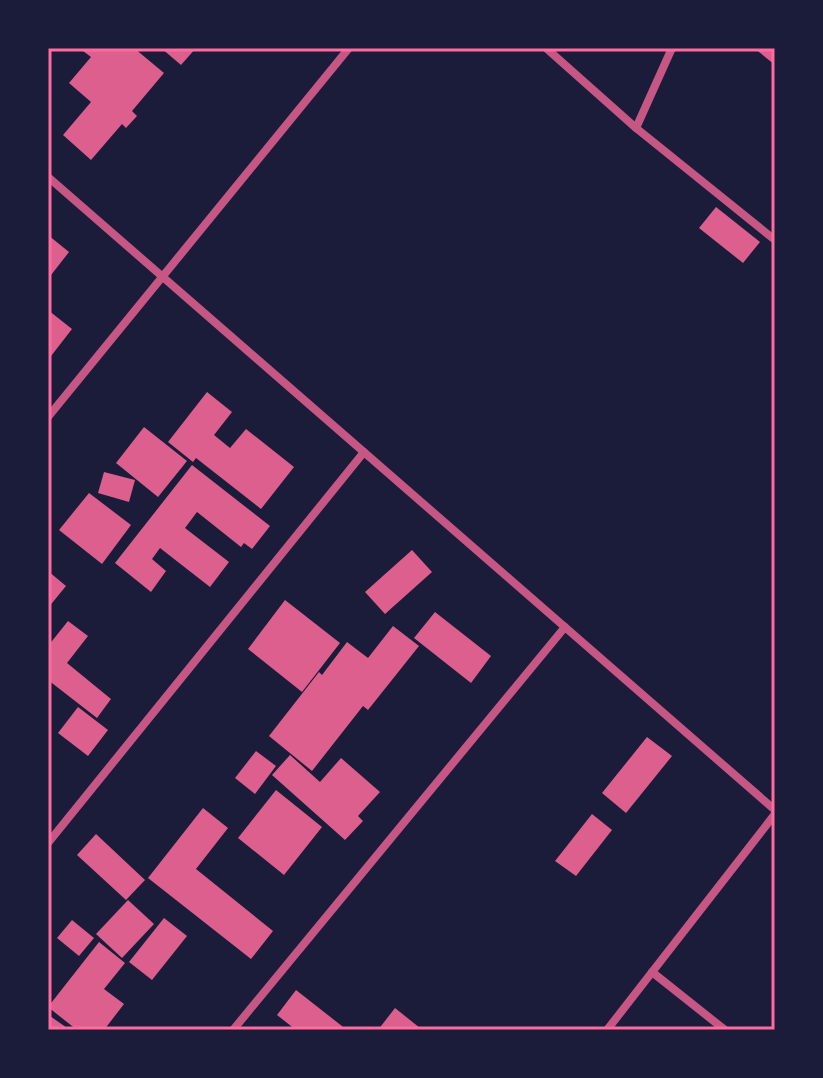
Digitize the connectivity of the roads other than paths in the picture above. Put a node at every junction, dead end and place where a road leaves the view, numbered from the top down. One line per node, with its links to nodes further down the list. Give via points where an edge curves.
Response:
1 (349, 48): 7 (street)
2 (546, 48): 4 (street)
3 (672, 48): 4 (street)
4 (636, 128): 6 (street)
5 (48, 177): 7 (street)
6 (775, 240)
7 (164, 278): 8 (street); 9 (street)
8 (48, 417)
9 (364, 452): 10 (street); 12 (street)
10 (565, 627): 11 (street); 14 (street)
11 (775, 812): 13 (street)
12 (48, 843)
13 (652, 972): 15 (street); 16 (street)
14 (233, 1030)
15 (607, 1030)
16 (725, 1030)

